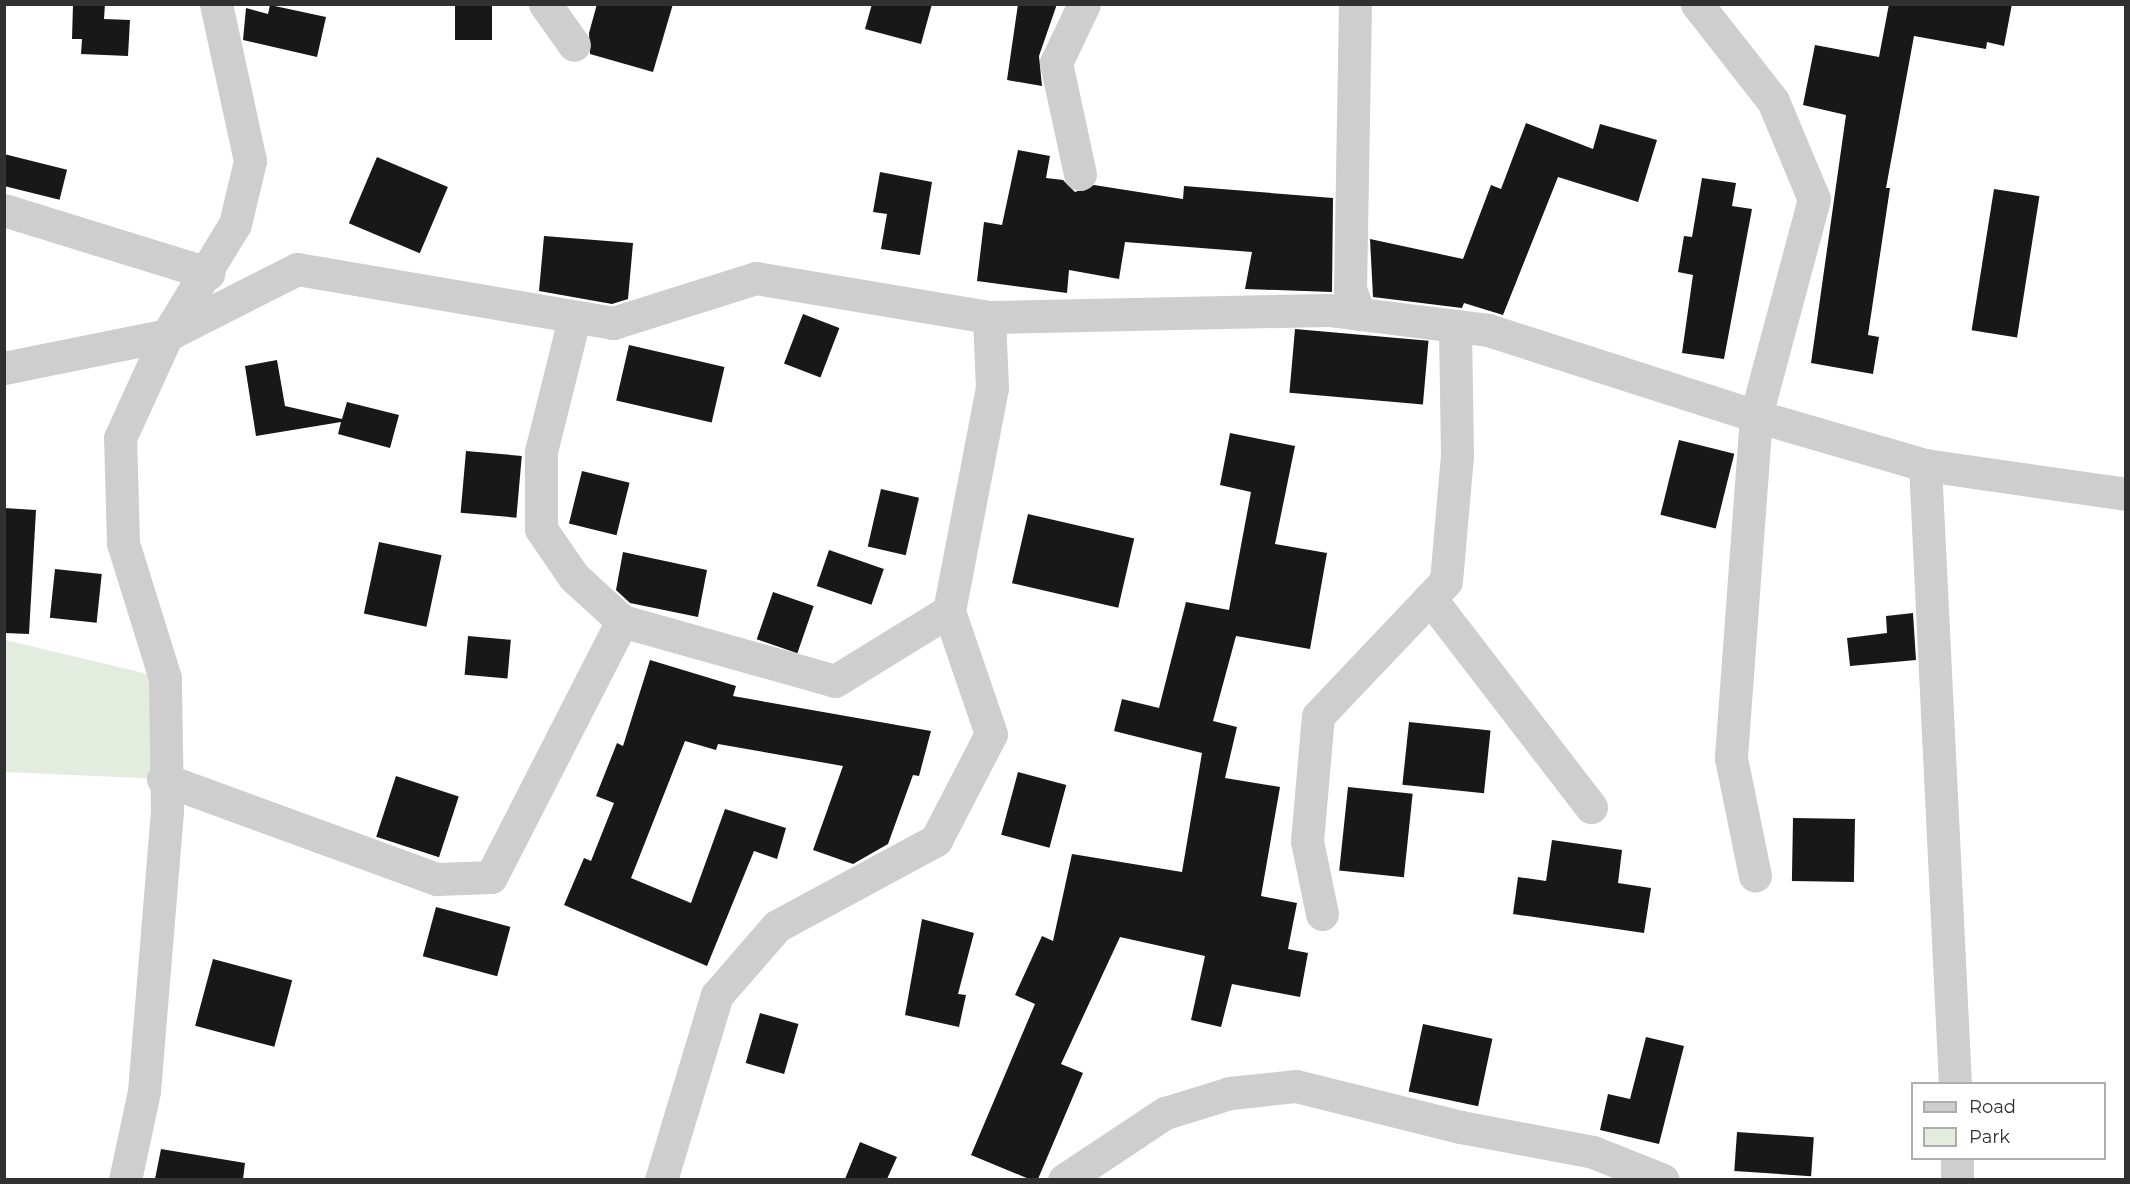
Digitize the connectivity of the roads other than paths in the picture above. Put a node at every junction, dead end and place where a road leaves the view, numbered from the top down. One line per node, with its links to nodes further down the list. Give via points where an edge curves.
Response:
1 (216, 4): 9 (street, via 250,161 235,224)
2 (545, 4): 6 (street)
3 (1084, 4): 7 (street, via 1056,63)
4 (1355, 4): 10 (street, via 1350,289)
5 (1697, 4): 16 (street, via 1773,101 1814,199)
6 (574, 45)
7 (1080, 174)
8 (4, 210): 9 (street)
9 (208, 273): 14 (street)
10 (1359, 314): 11 (street); 13 (street)
11 (989, 317): 12 (street, via 756,278 613,323); 20 (street, via 992,388)
12 (574, 319): 14 (street, via 297,269); 21 (street, via 541,451 541,529 574,577)
13 (1455, 326): 16 (street, via 1488,330); 19 (street, via 1457,456 1446,581)
14 (167, 335): 15 (street); 22 (street, via 120,438 123,543 165,678)
15 (4, 368)
16 (1756, 416): 17 (street); 24 (street, via 1731,758)
17 (1925, 465): 18 (street); 26 (street)
18 (2126, 494)
19 (1430, 598): 23 (street); 25 (street, via 1318,716 1307,841)
20 (949, 611): 21 (street, via 835,681); 29 (street, via 991,734 936,840 777,926 717,995)
21 (622, 621): 22 (street, via 491,877 437,879)
22 (163, 779): 28 (street, via 167,811 144,1091)
23 (1591, 807)
24 (1755, 876)
25 (1322, 914)
26 (1955, 1082)
27 (1957, 1160): 32 (street)
28 (125, 1179)
29 (661, 1179)
30 (1064, 1179): 31 (street, via 1165,1113 1230,1093 1296,1086 1461,1127 1593,1152)
31 (1663, 1179)
32 (1957, 1179)

